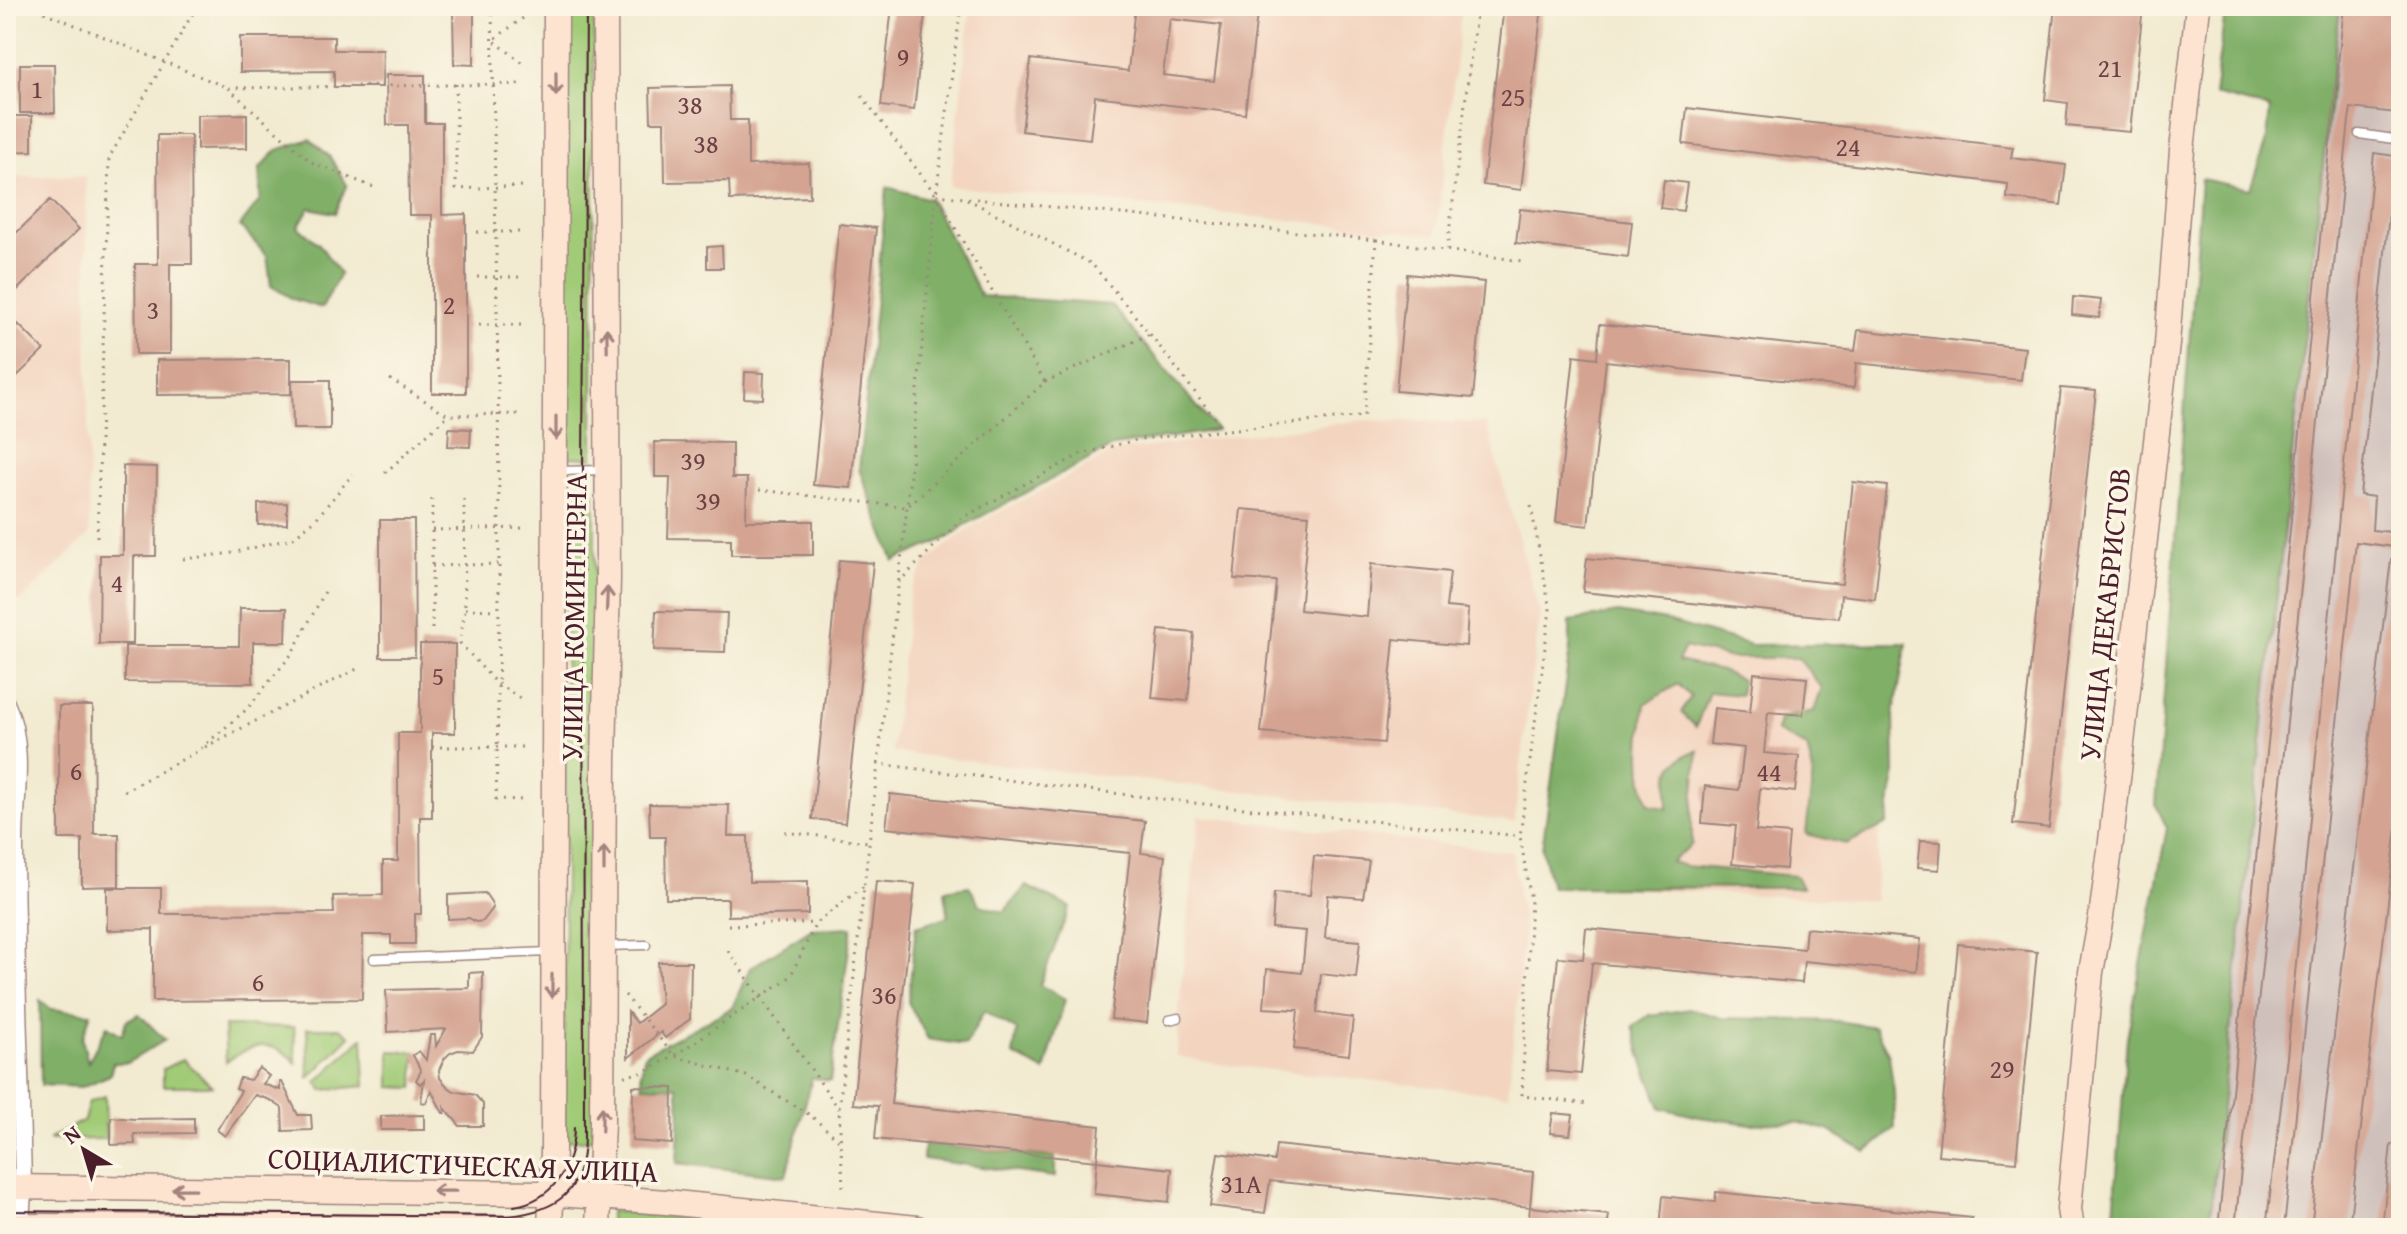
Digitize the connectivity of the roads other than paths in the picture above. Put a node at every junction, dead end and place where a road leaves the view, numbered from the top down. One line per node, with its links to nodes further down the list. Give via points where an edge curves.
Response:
1 (556, 6): 7 (street, УЛИЦА КОМИНТЕРНА, one-way to 7)
2 (605, 6): 6 (street, УЛИЦА КОМИНТЕРНА, one-way to 2)
3 (2198, 6): 17 (street, УЛИЦА ДЕКАБРИСТОВ, via 2167,344 2110,850 2091,972)
4 (2359, 134): 5 (lane)
5 (2401, 140)
6 (607, 470): 7 (lane); 11 (street, УЛИЦА КОМИНТЕРНА, one-way to 6)
7 (555, 471): 12 (street, УЛИЦА КОМИНТЕРНА)
8 (6, 703): 9 (street, via 18,759)
9 (11, 844): 14 (street)
10 (646, 945): 11 (lane)
11 (603, 946): 16 (street, УЛИЦА КОМИНТЕРНА, one-way to 11)
12 (552, 952): 13 (lane); 15 (street, УЛИЦА КОМИНТЕРНА, one-way to 15)
13 (374, 959)
14 (14, 1187): 15 (street, СОЦИАЛИСТИЧЕСКАЯ УЛИЦА, one-way to 14); 18 (street)
15 (552, 1194): 16 (street, СОЦИАЛИСТИЧЕСКАЯ УЛИЦА); 20 (street, УЛИЦА КОМИНТЕРНА)
16 (600, 1197): 21 (street, УЛИЦА КОМИНТЕРНА); 22 (street, СОЦИАЛИСТИЧЕСКАЯ УЛИЦА)
17 (2069, 1222)
18 (16, 1227): 19 (street, СОЦИАЛИСТИЧЕСКАЯ УЛИЦА)
19 (520, 1228)
20 (550, 1228)
21 (598, 1228)
22 (917, 1228)

